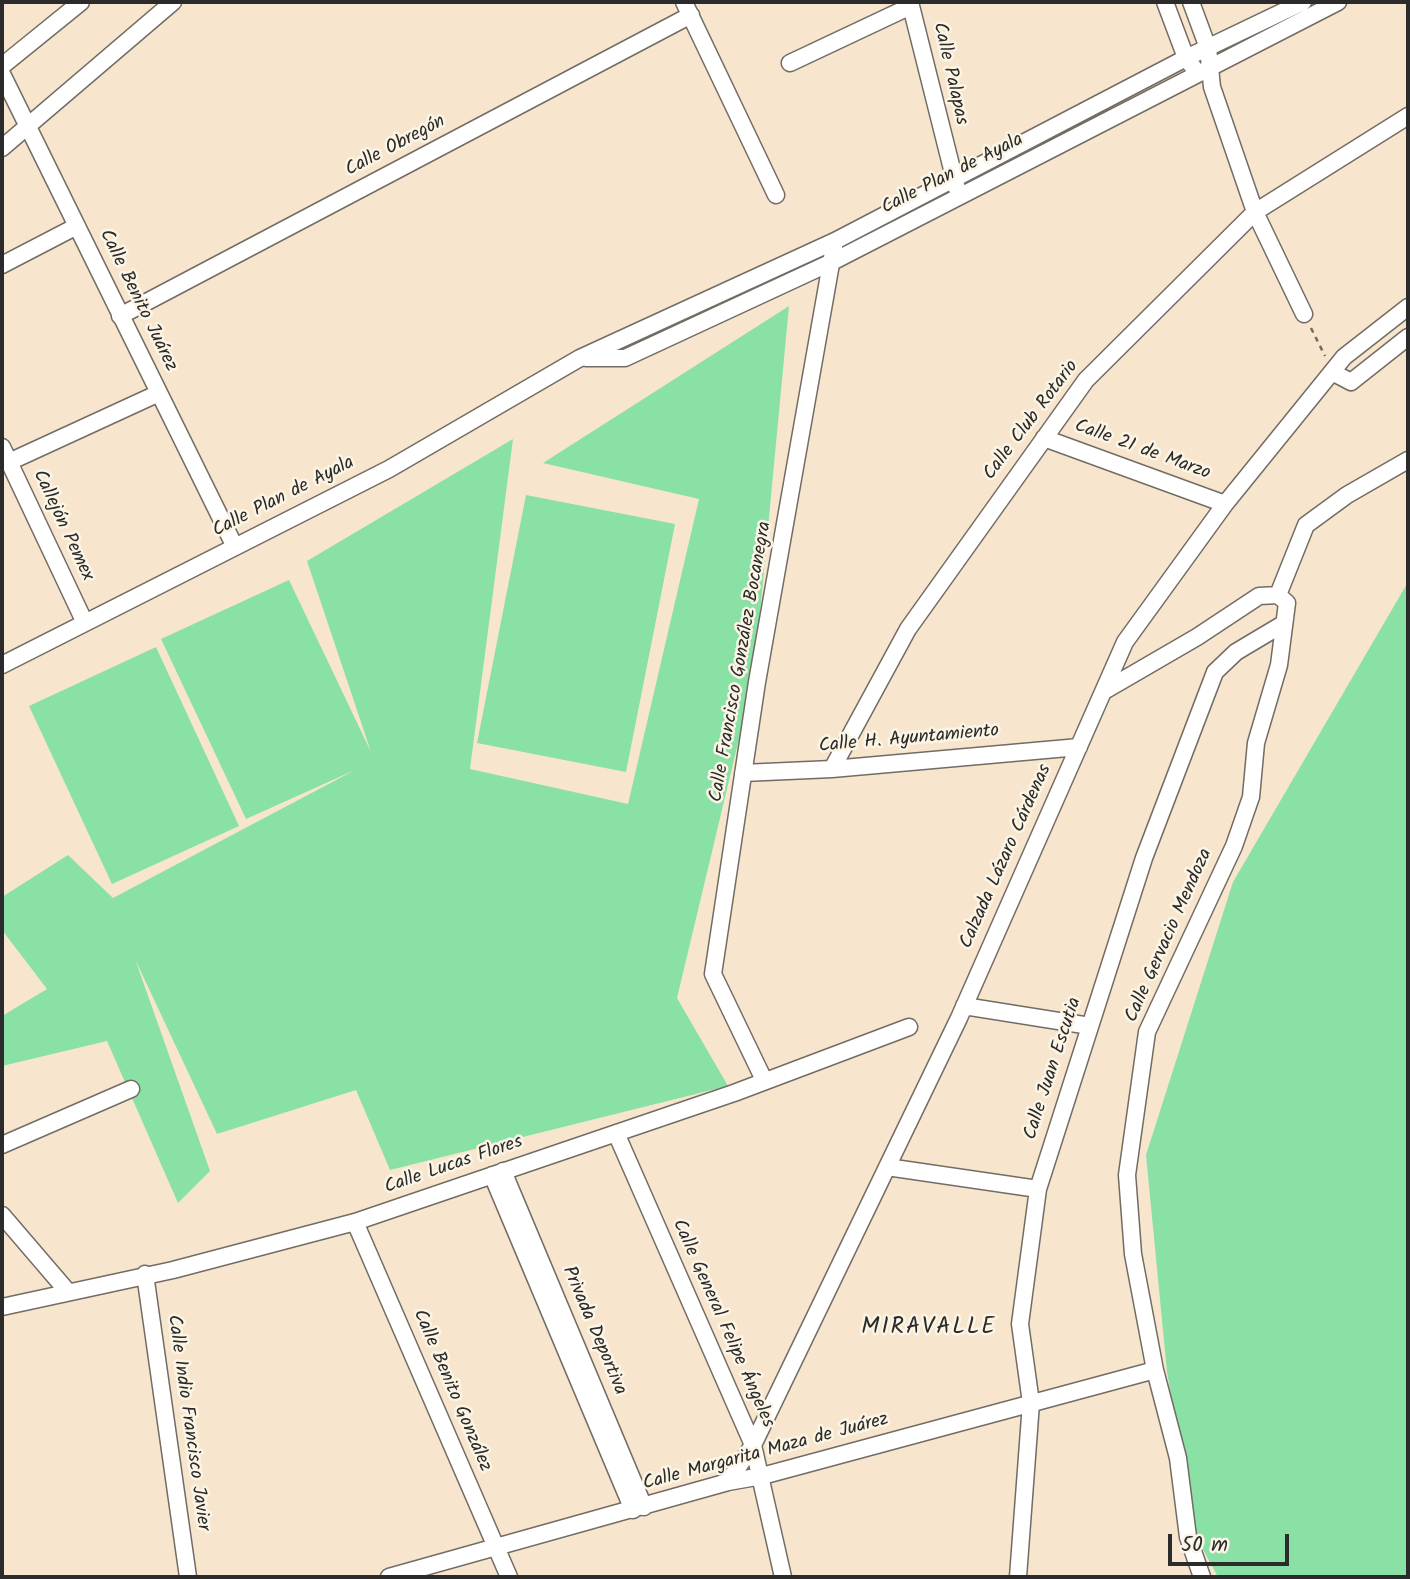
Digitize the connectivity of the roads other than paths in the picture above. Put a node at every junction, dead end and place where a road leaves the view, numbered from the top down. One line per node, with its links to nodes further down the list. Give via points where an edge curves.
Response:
1 (81, 2): 12 (street)
2 (173, 2): 16 (street)
3 (1165, 2): 10 (street)
4 (1191, 2): 9 (street)
5 (1303, 2): 9 (street, Calle Plan de Ayala)
6 (1338, 2): 13 (street, Calle Plan de Ayala)
7 (911, 4): 11 (street); 18 (street, Calle Palapas)
8 (687, 8): 19 (street); 27 (street, Calle Obregón)
9 (1208, 48): 10 (street, Calle Plan de Ayala); 13 (street)
10 (1186, 58): 13 (street); 18 (street, Calle Plan de Ayala)
11 (790, 63)
12 (2, 66)
13 (1204, 69): 18 (street, Calle Plan de Ayala); 20 (street)
14 (4, 78): 16 (street, Calle Benito Juárez)
15 (1408, 116): 20 (street, Calle Club Rotario)
16 (25, 119): 17 (street); 21 (street, Calle Benito Juárez)
17 (2, 148)
18 (956, 188): 22 (street, Calle Plan de Ayala); 23 (street, Calle Plan de Ayala)
19 (776, 195)
20 (1255, 212): 26 (street); 32 (street, Calle Club Rotario, via 1086,380)
21 (77, 226): 24 (street); 27 (street, Calle Benito Juárez)
22 (835, 241): 23 (street, Calle Francisco González Bocanegra); 29 (street, Calle Plan de Ayala)
23 (832, 262): 29 (street, Calle Plan de Ayala, via 625,358); 45 (street, Calle Francisco González Bocanegra)
24 (2, 265)
25 (1408, 307): 30 (street, Calzada Lázaro Cárdenas, via 1344,357)
26 (1304, 314)
27 (120, 316): 31 (street, Calle Benito Juárez)
28 (1408, 337): 30 (street, via 1351,382)
29 (580, 358): 37 (street, Calle Plan de Ayala, via 389,469)
30 (1332, 372): 36 (street, Calzada Lázaro Cárdenas)
31 (159, 393): 35 (street); 37 (street, Calle Benito Juárez)
32 (1044, 438): 36 (street, Calle 21 de Marzo); 44 (street, Calle Club Rotario, via 908,629)
33 (2, 447): 35 (street, Callejón Pemex)
34 (1408, 460): 38 (street, via 1306,525)
35 (9, 462): 39 (street, Callejón Pemex)
36 (1225, 504): 42 (street, Calzada Lázaro Cárdenas, via 1125,642)
37 (234, 547): 39 (street, Calle Plan de Ayala)
38 (1278, 595): 40 (street, Calle Gervacio Mendoza, via 1287,603); 42 (street, via 1259,596)
39 (85, 623): 41 (street, Calle Plan de Ayala)
40 (1283, 624): 47 (street, Calle Juan Escutia, via 1236,652 1215,672 1144,858); 61 (street, Calle Gervacio Mendoza, via 1279,665 1256,743 1251,797 1234,846 1147,1032 1127,1175 1133,1254)
41 (2, 665)
42 (1104, 691): 43 (street, Calzada Lázaro Cárdenas)
43 (1079, 747): 44 (street, Calle H. Ayuntamiento); 46 (street, Calzada Lázaro Cárdenas)
44 (832, 769): 45 (street, Calle H. Ayuntamiento)
45 (743, 773): 49 (street, Calle Francisco González Bocanegra, via 713,974)
46 (964, 1006): 47 (street); 53 (street, Calzada Lázaro Cárdenas)
47 (1090, 1026): 55 (street, Calle Juan Escutia)
48 (909, 1027): 49 (street, Calle Lucas Flores)
49 (764, 1080): 51 (street, Calle Lucas Flores)
50 (131, 1089): 52 (street)
51 (616, 1133): 54 (street, Calle Lucas Flores); 63 (street, Calle General Felipe Ángeles)
52 (2, 1145)
53 (887, 1167): 55 (street); 63 (street, Calzada Lázaro Cárdenas)
54 (497, 1173): 57 (street, Calle Lucas Flores); 66 (street, Privada Deportiva)
55 (1038, 1189): 62 (street, Calle Juan Escutia, via 1020,1324)
56 (2, 1215): 59 (street)
57 (355, 1222): 58 (street, Calle Lucas Flores); 67 (street, Calle Benito González)
58 (145, 1274): 59 (street, Calle Lucas Flores); 68 (street, Calle Indio Francisco Javier)
59 (68, 1292): 60 (street, Calle Lucas Flores)
60 (2, 1307)
61 (1155, 1370): 62 (street, Calle Margarita Maza de Juárez); 73 (street, Calle Gervacio Mendoza, via 1178,1458 1188,1537)
62 (1031, 1403): 64 (street, Calle Margarita Maza de Juárez); 72 (street, Calle Juan Escutia)
63 (753, 1445): 64 (street, Calle General Felipe Ángeles); 65 (street, Calzada Lázaro Cárdenas)
64 (762, 1476): 65 (street, Calle Margarita Maza de Juárez); 71 (street, Calle General Felipe Ángeles)
65 (728, 1482): 66 (street, Calle Margarita Maza de Juárez)
66 (639, 1509): 67 (street, Calle Margarita Maza de Juárez)
67 (496, 1547): 69 (street, Calle Margarita Maza de Juárez); 70 (street, Calle Benito González)
68 (188, 1577)
69 (389, 1577)
70 (509, 1577)
71 (783, 1577)
72 (1018, 1577)
73 (1202, 1577)

